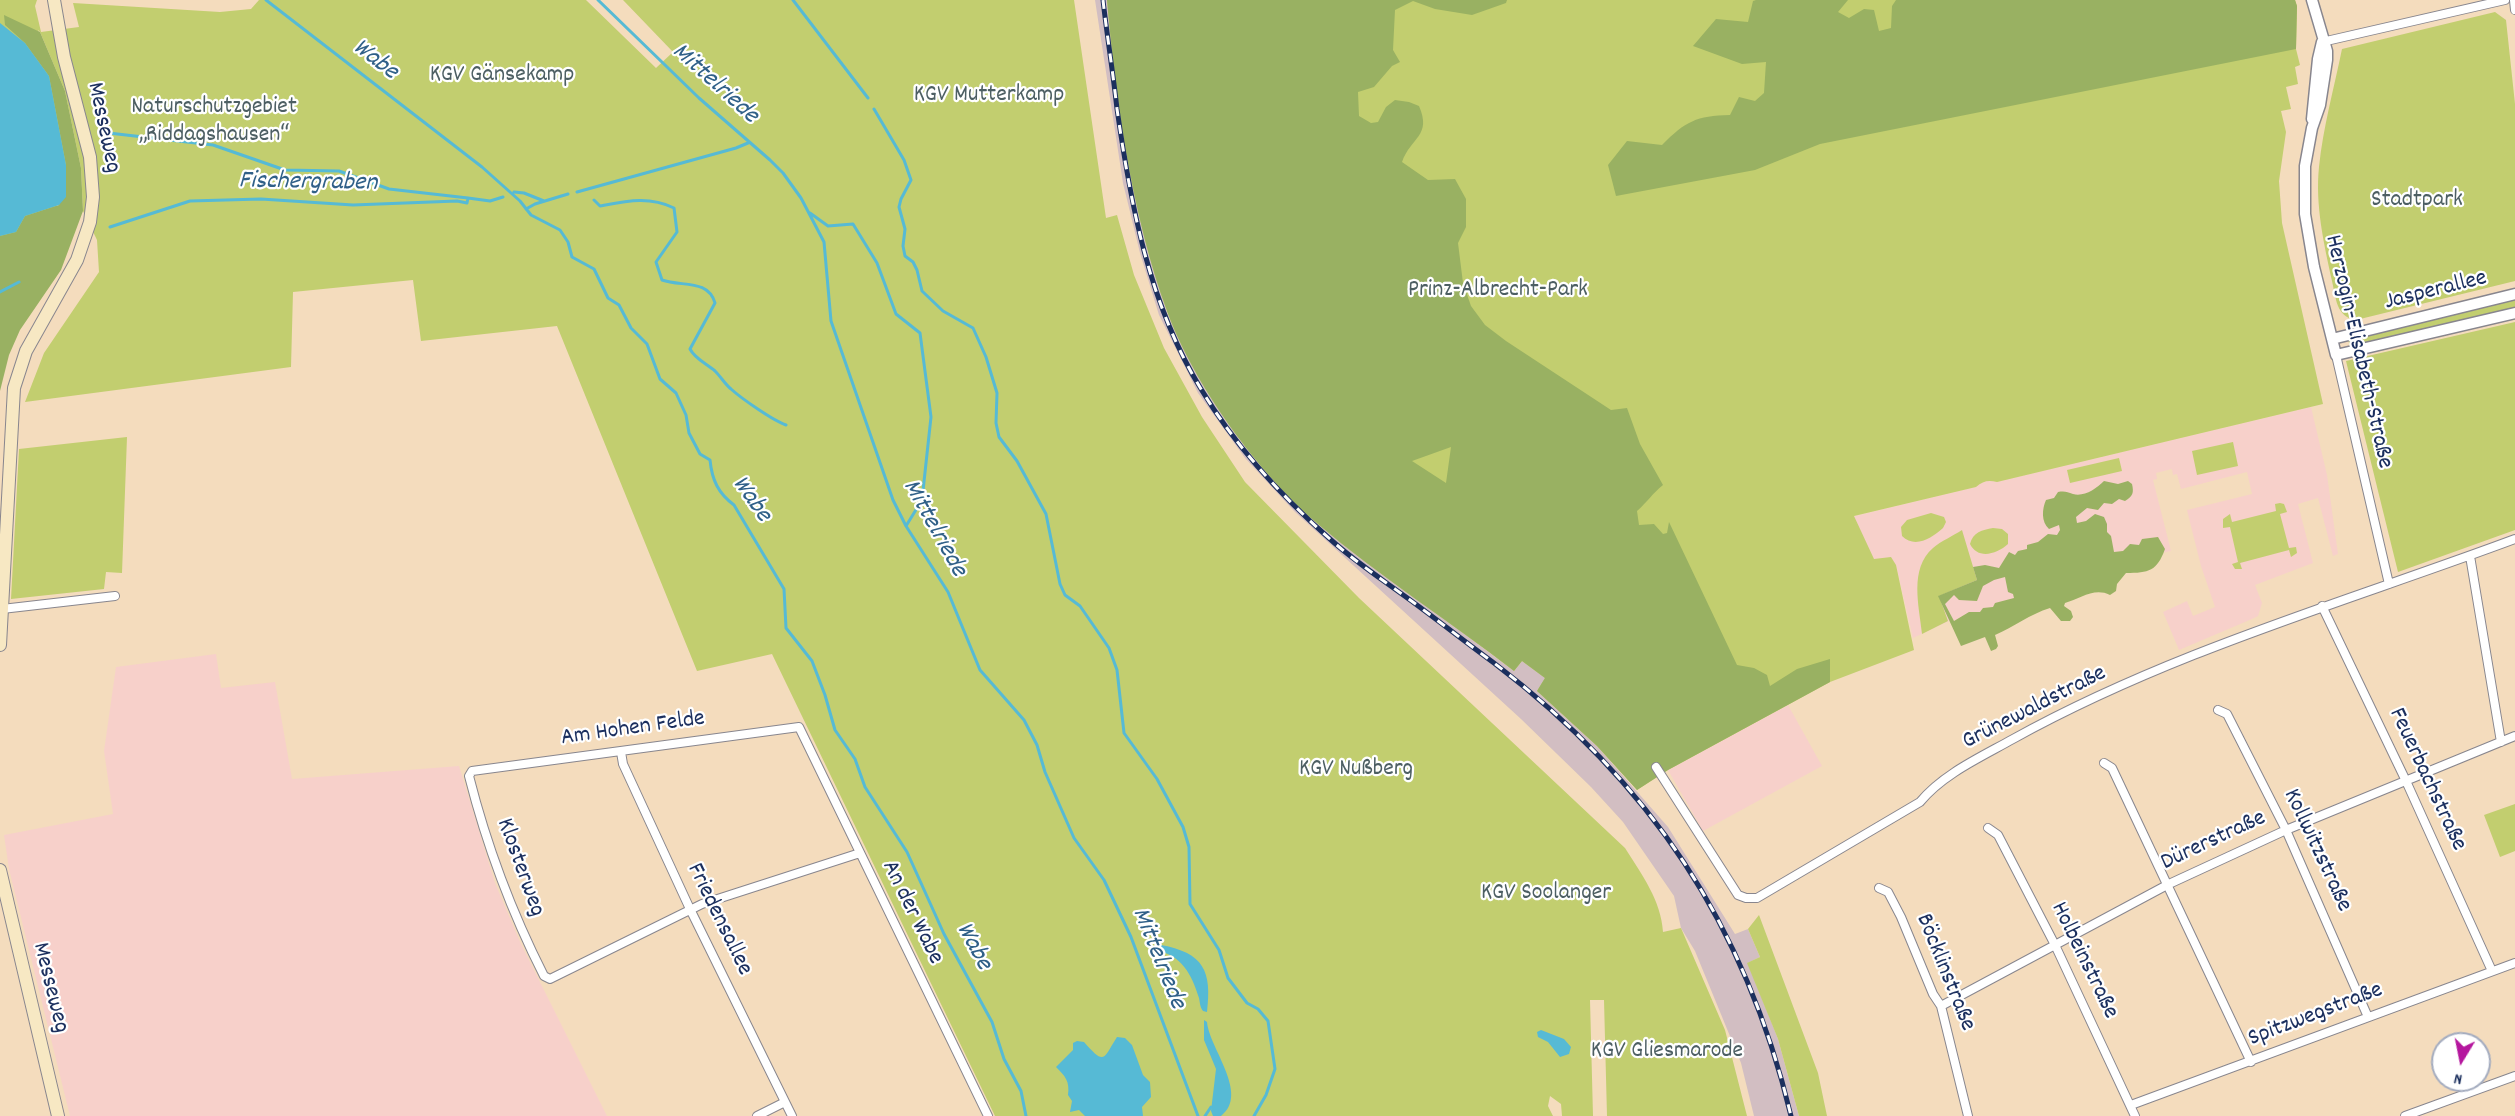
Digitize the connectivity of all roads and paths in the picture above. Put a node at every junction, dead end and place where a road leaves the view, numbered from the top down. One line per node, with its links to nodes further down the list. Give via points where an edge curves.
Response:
1 (54, 0): 16 (main road, Messeweg, via 90,157 93,197 90,222 77,260 26,351 14,388)
2 (2312, 0): 6 (street, Herzogin-Elisabeth-Straße)
3 (2505, 0): 6 (street)
4 (2514, 0): 5 (street)
5 (2515, 10)
6 (2322, 42): 9 (street, Herzogin-Elisabeth-Straße, via 2305,166 2306,214)
7 (2515, 294): 9 (street, Jasperallee)
8 (2515, 313): 10 (street, Jasperallee)
9 (2332, 339): 10 (street, Herzogin-Elisabeth-Straße)
10 (2336, 355): 13 (street, Herzogin-Elisabeth-Straße)
11 (2515, 539): 12 (street, Grünewaldstraße)
12 (2470, 556): 13 (street, Grünewaldstraße); 21 (street)
13 (2389, 584): 15 (street, Grünewaldstraße)
14 (115, 596): 16 (street)
15 (2322, 606): 24 (street, Grünewaldstraße, via 2164,666 2036,727 1933,786 1920,802 1893,819 1756,898 1738,895); 26 (street, Feuerbachstraße)
16 (2, 609): 17 (main road, Messeweg)
17 (0, 645)
18 (2218, 710): 28 (street, Kollwitzstraße, via 2228,714)
19 (799, 727): 22 (street, Am Hohen Felde); 29 (street, An der Wabe)
20 (2515, 736): 21 (street, Dürerstraße)
21 (2501, 742): 26 (street, Dürerstraße)
22 (621, 752): 25 (street, Am Hohen Felde); 33 (street, Friedensallee)
23 (2104, 764): 31 (street, via 2112,768)
24 (1656, 767)
25 (472, 771): 33 (street, Klosterweg, via 469,777 492,856 544,976 550,979)
26 (2406, 780): 28 (street, Dürerstraße); 36 (street, Feuerbachstraße)
27 (1988, 828): 34 (street, Holbeinstraße, via 1998,835)
28 (2286, 830): 31 (street, Dürerstraße); 38 (street, Kollwitzstraße)
29 (860, 853): 33 (street); 43 (street, An der Wabe)
30 (0, 870): 44 (main road, Messeweg)
31 (2169, 884): 34 (street, Dürerstraße); 39 (street)
32 (1879, 888): 37 (street, Böcklinstraße, via 1888,892 1897,908)
33 (690, 909): 41 (street, Friedensallee)
34 (2055, 945): 37 (street, Dürerstraße); 42 (street, Holbeinstraße)
35 (2515, 963): 36 (street, Spitzwegstraße)
36 (2492, 971): 38 (street, Spitzwegstraße)
37 (1941, 1006): 47 (street, Böcklinstraße)
38 (2368, 1017): 39 (street, Spitzwegstraße)
39 (2251, 1062): 42 (street, Spitzwegstraße)
40 (2515, 1076): 49 (street)
41 (785, 1102): 45 (street); 46 (street, Friedensallee)
42 (2131, 1105): 48 (street, Holbeinstraße)
43 (984, 1115)
44 (58, 1116)
45 (757, 1116)
46 (792, 1116)
47 (1968, 1116)
48 (2135, 1116)
49 (2405, 1116)

